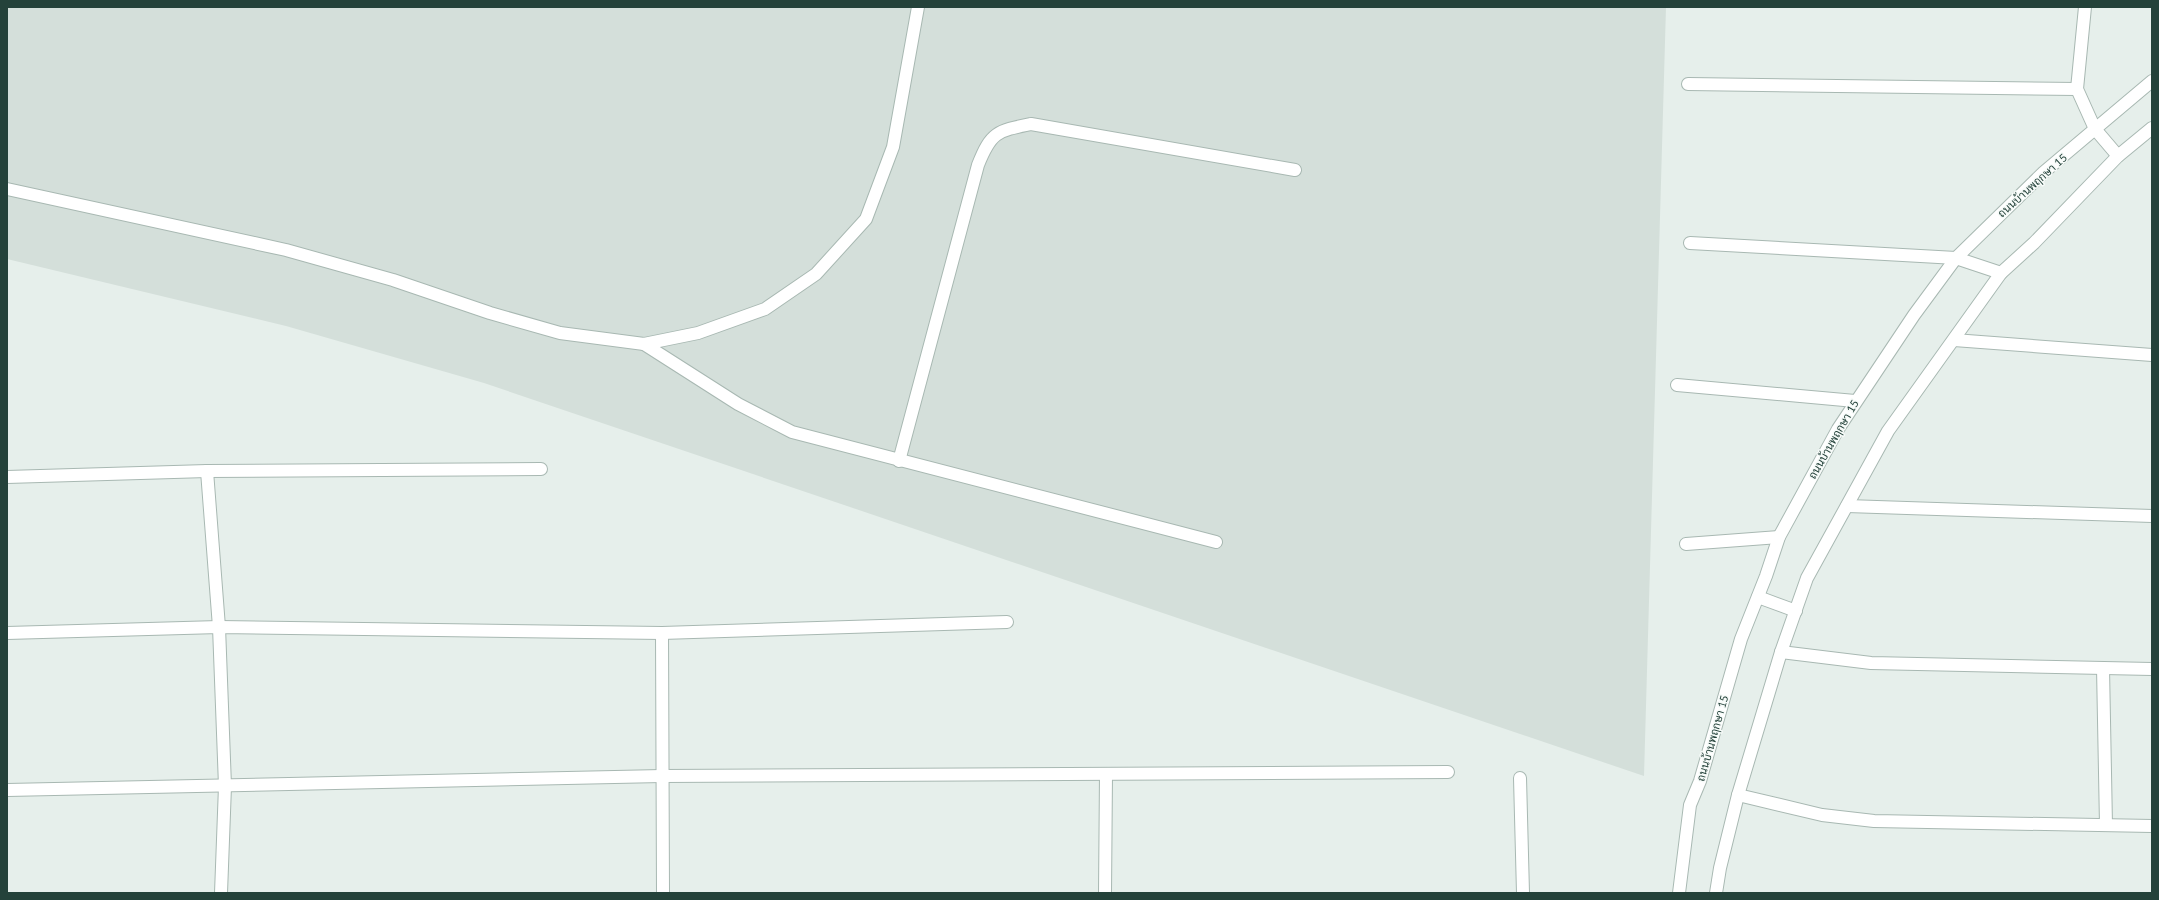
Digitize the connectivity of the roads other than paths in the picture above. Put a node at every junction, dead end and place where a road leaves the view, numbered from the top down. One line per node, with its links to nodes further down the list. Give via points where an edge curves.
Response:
1 (918, 7): 15 (street, via 893,147 866,219 816,274 765,309 698,333)
2 (2085, 7): 5 (street)
3 (2152, 81): 7 (street, ถนนบ้านพฤกษา 15)
4 (1688, 84): 5 (street)
5 (2077, 89): 7 (street)
6 (2152, 128): 8 (street)
7 (2095, 129): 8 (street); 12 (street, ถนนบ้านพฤกษา 15, via 2010,203)
8 (2118, 156): 13 (street, via 2034,243)
9 (1295, 170): 19 (street, via 1031,124 1004,129 987,142 978,165)
10 (7, 189): 15 (street, via 286,250 393,280 490,313 560,333)
11 (1690, 243): 12 (street)
12 (1956, 258): 13 (street); 18 (street, ถนนบ้านพฤกษา 15)
13 (2001, 273): 14 (street)
14 (1954, 340): 16 (street); 23 (street, via 1888,431)
15 (644, 344): 19 (street, via 738,404 792,432)
16 (2152, 355)
17 (1677, 385): 18 (street)
18 (1855, 402): 25 (street, ถนนบ้านพฤกษา 15, via 1826,449)
19 (899, 461): 26 (street)
20 (541, 469): 21 (street)
21 (207, 471): 22 (street); 31 (street)
22 (7, 478)
23 (1847, 506): 24 (street); 29 (street, via 1807,578)
24 (2152, 516)
25 (1779, 537): 27 (street); 28 (street, ถนนบ้านพฤกษา 15)
26 (1216, 542)
27 (1686, 544)
28 (1758, 597): 29 (street); 50 (street, ถนนบ้านพฤกษา 15, via 1741,639 1700,781 1690,805)
29 (1796, 612): 34 (street)
30 (1007, 622): 32 (street)
31 (219, 627): 32 (street); 33 (street); 41 (street)
32 (662, 632): 39 (street)
33 (7, 633)
34 (1781, 652): 35 (street, via 1871,663); 43 (street)
35 (2103, 668): 36 (street); 44 (street)
36 (2152, 669)
37 (1448, 772): 38 (street)
38 (1106, 774): 39 (street); 48 (street)
39 (662, 776): 41 (street); 47 (street)
40 (1520, 778): 49 (street)
41 (225, 786): 42 (street); 46 (street)
42 (7, 790)
43 (1738, 795): 44 (street, via 1822,815 1874,821); 51 (street)
44 (2106, 825): 45 (street)
45 (2152, 826)
46 (221, 893)
47 (663, 893)
48 (1105, 893)
49 (1523, 893)
50 (1679, 893)
51 (1716, 893)

